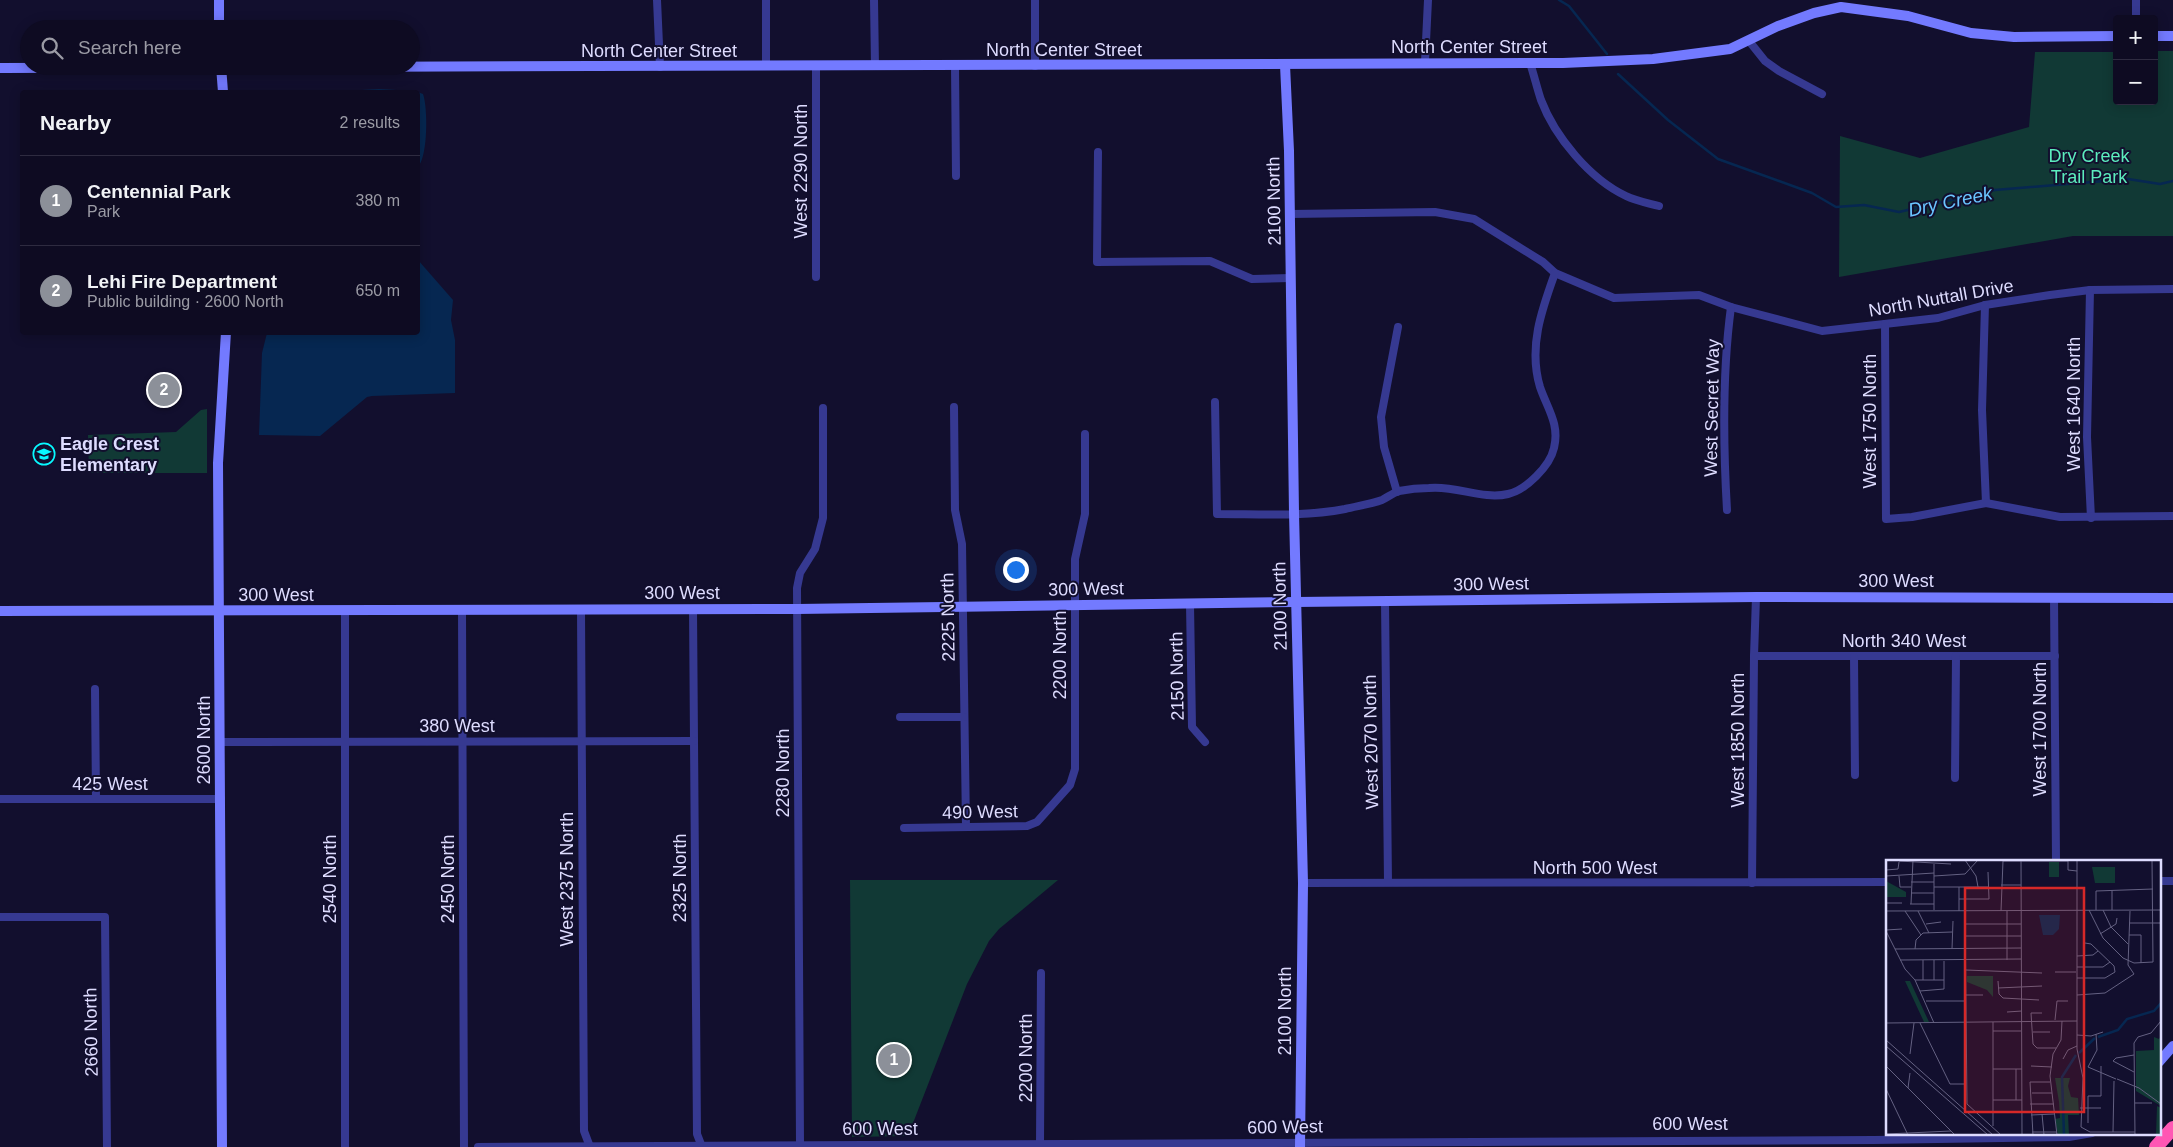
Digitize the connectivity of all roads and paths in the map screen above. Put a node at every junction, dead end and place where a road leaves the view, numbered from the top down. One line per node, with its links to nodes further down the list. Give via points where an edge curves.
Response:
1 (219, 0): 9 (street)
2 (657, 0): 23 (street)
3 (766, 0): 17 (street)
4 (874, 0): 19 (street)
5 (1035, 0): 21 (street)
6 (1428, 0): 14 (street)
7 (2136, 0): 8 (street)
8 (2136, 15)
9 (219, 20)
10 (2113, 36): 13 (street, North Center Street, via 1971,34 1908,16 1841,7 1778,26)
11 (2158, 36): 12 (street)
12 (2173, 36)
13 (1749, 41): 15 (street, North Center Street, via 1730,49 1695,55); 28 (street, via 1765,61)
14 (1425, 62): 15 (street, North Center Street); 16 (street, North Center Street)
15 (1530, 63): 31 (street, via 1541,100 1571,151 1592,173 1625,196)
16 (1285, 65): 21 (street, North Center Street); 32 (street, 2100 North)
17 (766, 66): 18 (street, North Center Street); 23 (street, North Center Street)
18 (816, 66): 19 (street, North Center Street); 34 (street, West 2290 North)
19 (875, 66): 20 (street, North Center Street)
20 (955, 66): 21 (street, North Center Street); 30 (street)
21 (1035, 66)
22 (420, 67): 23 (street, North Center Street)
23 (660, 67)
24 (0, 68): 25 (street, North Center Street)
25 (20, 68)
26 (222, 75): 27 (street)
27 (223, 90)
28 (1822, 94)
29 (1098, 152): 35 (street, via 1097,262 1210,261 1252,279)
30 (956, 176)
31 (1659, 206)
32 (1290, 214): 33 (street, North Nuttall Drive, via 1435,212 1474,219); 35 (street, 2100 North)
33 (1555, 273): 39 (street, North Nuttall Drive, via 1614,298 1699,294); 47 (street, via 1541,312 1536,363 1540,387 1557,432 1554,450 1538,475 1509,494 1491,496 1431,487)
34 (816, 276)
35 (1291, 278): 50 (street, 2100 North)
36 (2173, 289): 37 (street, North Nuttall Drive)
37 (2090, 290): 38 (street, North Nuttall Drive); 52 (street, West 1640 North, via 2087,437)
38 (1985, 305): 40 (street, North Nuttall Drive, via 1938,318); 48 (street, via 1982,410)
39 (1731, 307): 40 (street, North Nuttall Drive, via 1822,331); 49 (street, West Secret Way, via 1726,343 1724,417)
40 (1885, 324): 48 (street, West 1750 North, via 1886,519)
41 (1398, 327): 47 (street, via 1381,417 1384,447)
42 (226, 335): 67 (street, 2600 North, via 218,463)
43 (1216, 402): 50 (street, via 1217,514)
44 (954, 407): 60 (street, 2225 North, via 955,510 962,544)
45 (822, 408): 64 (street, 2280 North, via 824,518 816,549 800,573)
46 (1085, 434): 59 (street, 2200 North, via 1085,514 1075,559)
47 (1397, 492): 50 (street, via 1382,500 1344,509)
48 (1986, 503): 52 (street, via 2060,517)
49 (1727, 510)
50 (1294, 513): 57 (street, 2100 North)
51 (2173, 516): 52 (street)
52 (2091, 518)
53 (2054, 597): 54 (street, 300 West); 55 (street, 300 West); 71 (street, West 1700 North)
54 (1756, 598): 56 (street, 300 West); 68 (street, West 1850 North)
55 (2173, 598)
56 (1385, 601): 57 (street, 300 West); 92 (street, West 2070 North)
57 (1296, 602): 58 (street, 300 West); 95 (street, 2100 North)
58 (1190, 604): 59 (street, 300 West); 80 (street, 2150 North, via 1192,727)
59 (1074, 605): 60 (street, 300 West); 83 (street, 2200 North, via 1075,769)
60 (963, 607): 64 (street, 300 West); 74 (street, 2225 North)
61 (693, 609): 63 (street, 300 West); 64 (street, 300 West); 76 (street, 2325 North)
62 (462, 610): 63 (street, 300 West); 66 (street, 300 West); 75 (street, 2450 North)
63 (581, 610): 79 (street, West 2375 North)
64 (797, 610): 104 (street, 2280 North)
65 (0, 611): 67 (street, 300 West)
66 (345, 611): 67 (street, 300 West); 78 (street, 2540 North)
67 (220, 612): 77 (street, 2600 North)
68 (1754, 656): 69 (street, North 340 West); 93 (street, West 1850 North)
69 (1854, 656): 70 (street, North 340 West); 81 (street)
70 (1956, 656): 71 (street, North 340 West); 82 (street)
71 (2055, 656): 89 (street, West 1700 North)
72 (95, 689): 85 (street)
73 (900, 717): 74 (street)
74 (964, 717): 87 (street, 2225 North)
75 (463, 741): 78 (street, 380 West); 79 (street, 380 West); 113 (street, 2450 North)
76 (694, 741): 79 (street, 380 West); 109 (street, 2325 North, via 697,1134)
77 (220, 742): 78 (street, 380 West); 86 (street, 2600 North)
78 (344, 742): 112 (street, 2540 North)
79 (582, 742): 108 (street, West 2375 North, via 584,1131)
80 (1205, 742)
81 (1855, 775)
82 (1955, 778)
83 (1070, 785): 87 (street, 490 West, via 1037,822 1027,826)
84 (0, 799): 85 (street, 425 West)
85 (96, 799): 86 (street, 425 West)
86 (221, 799): 111 (street, 2600 North)
87 (966, 827): 88 (street, 490 West)
88 (904, 828)
89 (2056, 860)
90 (2160, 881): 91 (street)
91 (2173, 881)
92 (1388, 882): 93 (street, North 500 West); 95 (street, North 500 West)
93 (1752, 882): 94 (street, North 500 West)
94 (1886, 882)
95 (1302, 883): 107 (street, 2100 North)
96 (0, 917): 110 (street, 2660 North, via 105,917)
97 (1041, 973): 105 (street, 2200 North)
98 (2173, 1046): 99 (street)
99 (2160, 1061)
100 (2173, 1128): 115 (highway)
101 (2086, 1134): 102 (street, 600 West, via 2069,1137)
102 (1976, 1136): 103 (street, 600 West)
103 (1901, 1143): 107 (street, 600 West)
104 (800, 1144): 105 (street, 600 West); 109 (street, 600 West)
105 (1040, 1144): 106 (street, 600 West)
106 (1095, 1145): 107 (street, 600 West)
107 (1300, 1145)
108 (590, 1146): 109 (street, 600 West); 114 (street, 600 West)
109 (702, 1146)
110 (107, 1147)
111 (222, 1147)
112 (345, 1147)
113 (464, 1147)
114 (478, 1147)
115 (2156, 1147)

